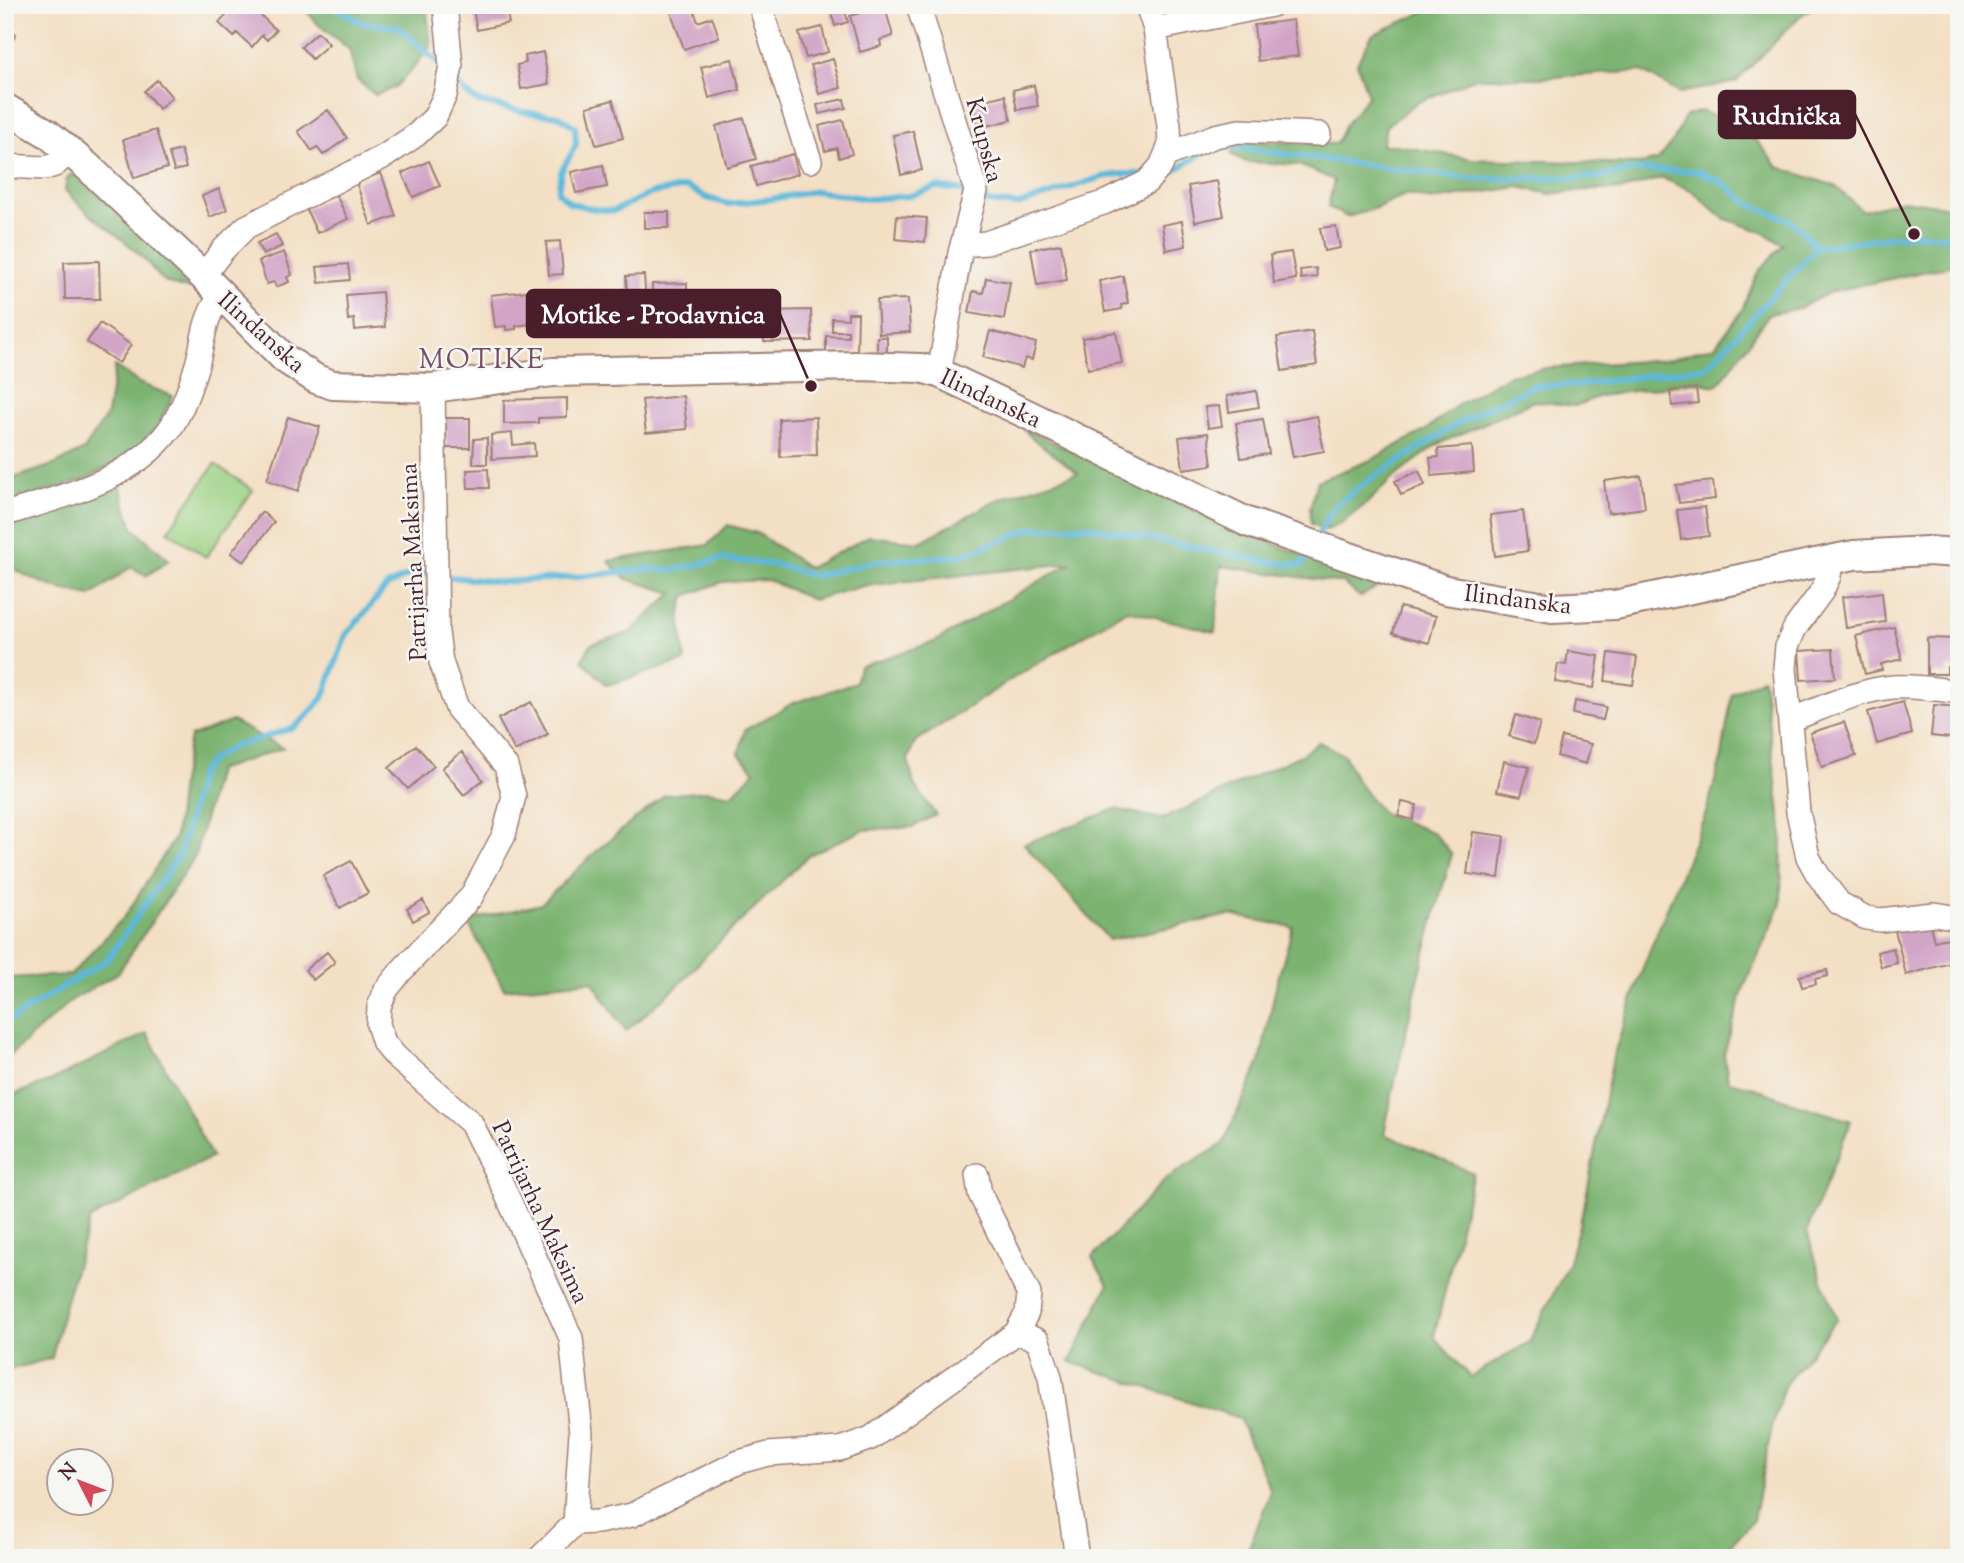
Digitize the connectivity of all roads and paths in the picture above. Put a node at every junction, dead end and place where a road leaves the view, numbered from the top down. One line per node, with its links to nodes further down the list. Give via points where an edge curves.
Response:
1 (445, 5): 14 (street, via 449,77 435,117 385,156 246,227 223,250)
2 (760, 5): 10 (street)
3 (918, 5): 13 (street, Krupska, via 973,200)
4 (1147, 5): 6 (street)
5 (1272, 5): 6 (street)
6 (1156, 29): 12 (street, via 1170,145)
7 (5, 108): 9 (street, Ilindanska)
8 (1319, 134): 12 (street, via 1238,131 1214,136)
9 (69, 151): 11 (street, via 45,168); 14 (street, Ilindanska)
10 (810, 161)
11 (5, 166)
12 (1158, 168): 13 (street, via 1106,202 986,243)
13 (962, 245): 15 (street, Krupska)
14 (212, 287): 16 (street, Ilindanska, via 285,359 316,379 333,385); 17 (street, via 213,305 196,370 169,429 151,449 127,469 89,486)
15 (939, 373): 16 (street, Ilindanska, via 901,366 553,372); 19 (street, Ilindanska, via 1247,522 1446,590 1552,608 1615,605)
16 (433, 388): 25 (street, Patrijarha Maksima, via 441,662 457,708 506,766 514,796 504,835 471,897 386,990 378,1024 384,1043 396,1057 471,1123 571,1338 581,1433)
17 (5, 513)
18 (1959, 553): 19 (street, Ilindanska)
19 (1831, 559): 21 (street, via 1822,590 1787,646)
20 (1959, 692): 21 (street, via 1893,687 1856,695)
21 (1790, 720): 22 (street, via 1798,812 1808,857 1839,903 1866,918 1934,914)
22 (1959, 918)
23 (977, 1175): 24 (street, via 980,1194 1029,1294 1027,1313)
24 (1016, 1333): 25 (street, via 872,1438 840,1449 768,1454 739,1462 632,1515); 27 (street, via 1038,1341 1050,1377)
25 (575, 1522): 26 (street)
26 (540, 1558)
27 (1077, 1558)

